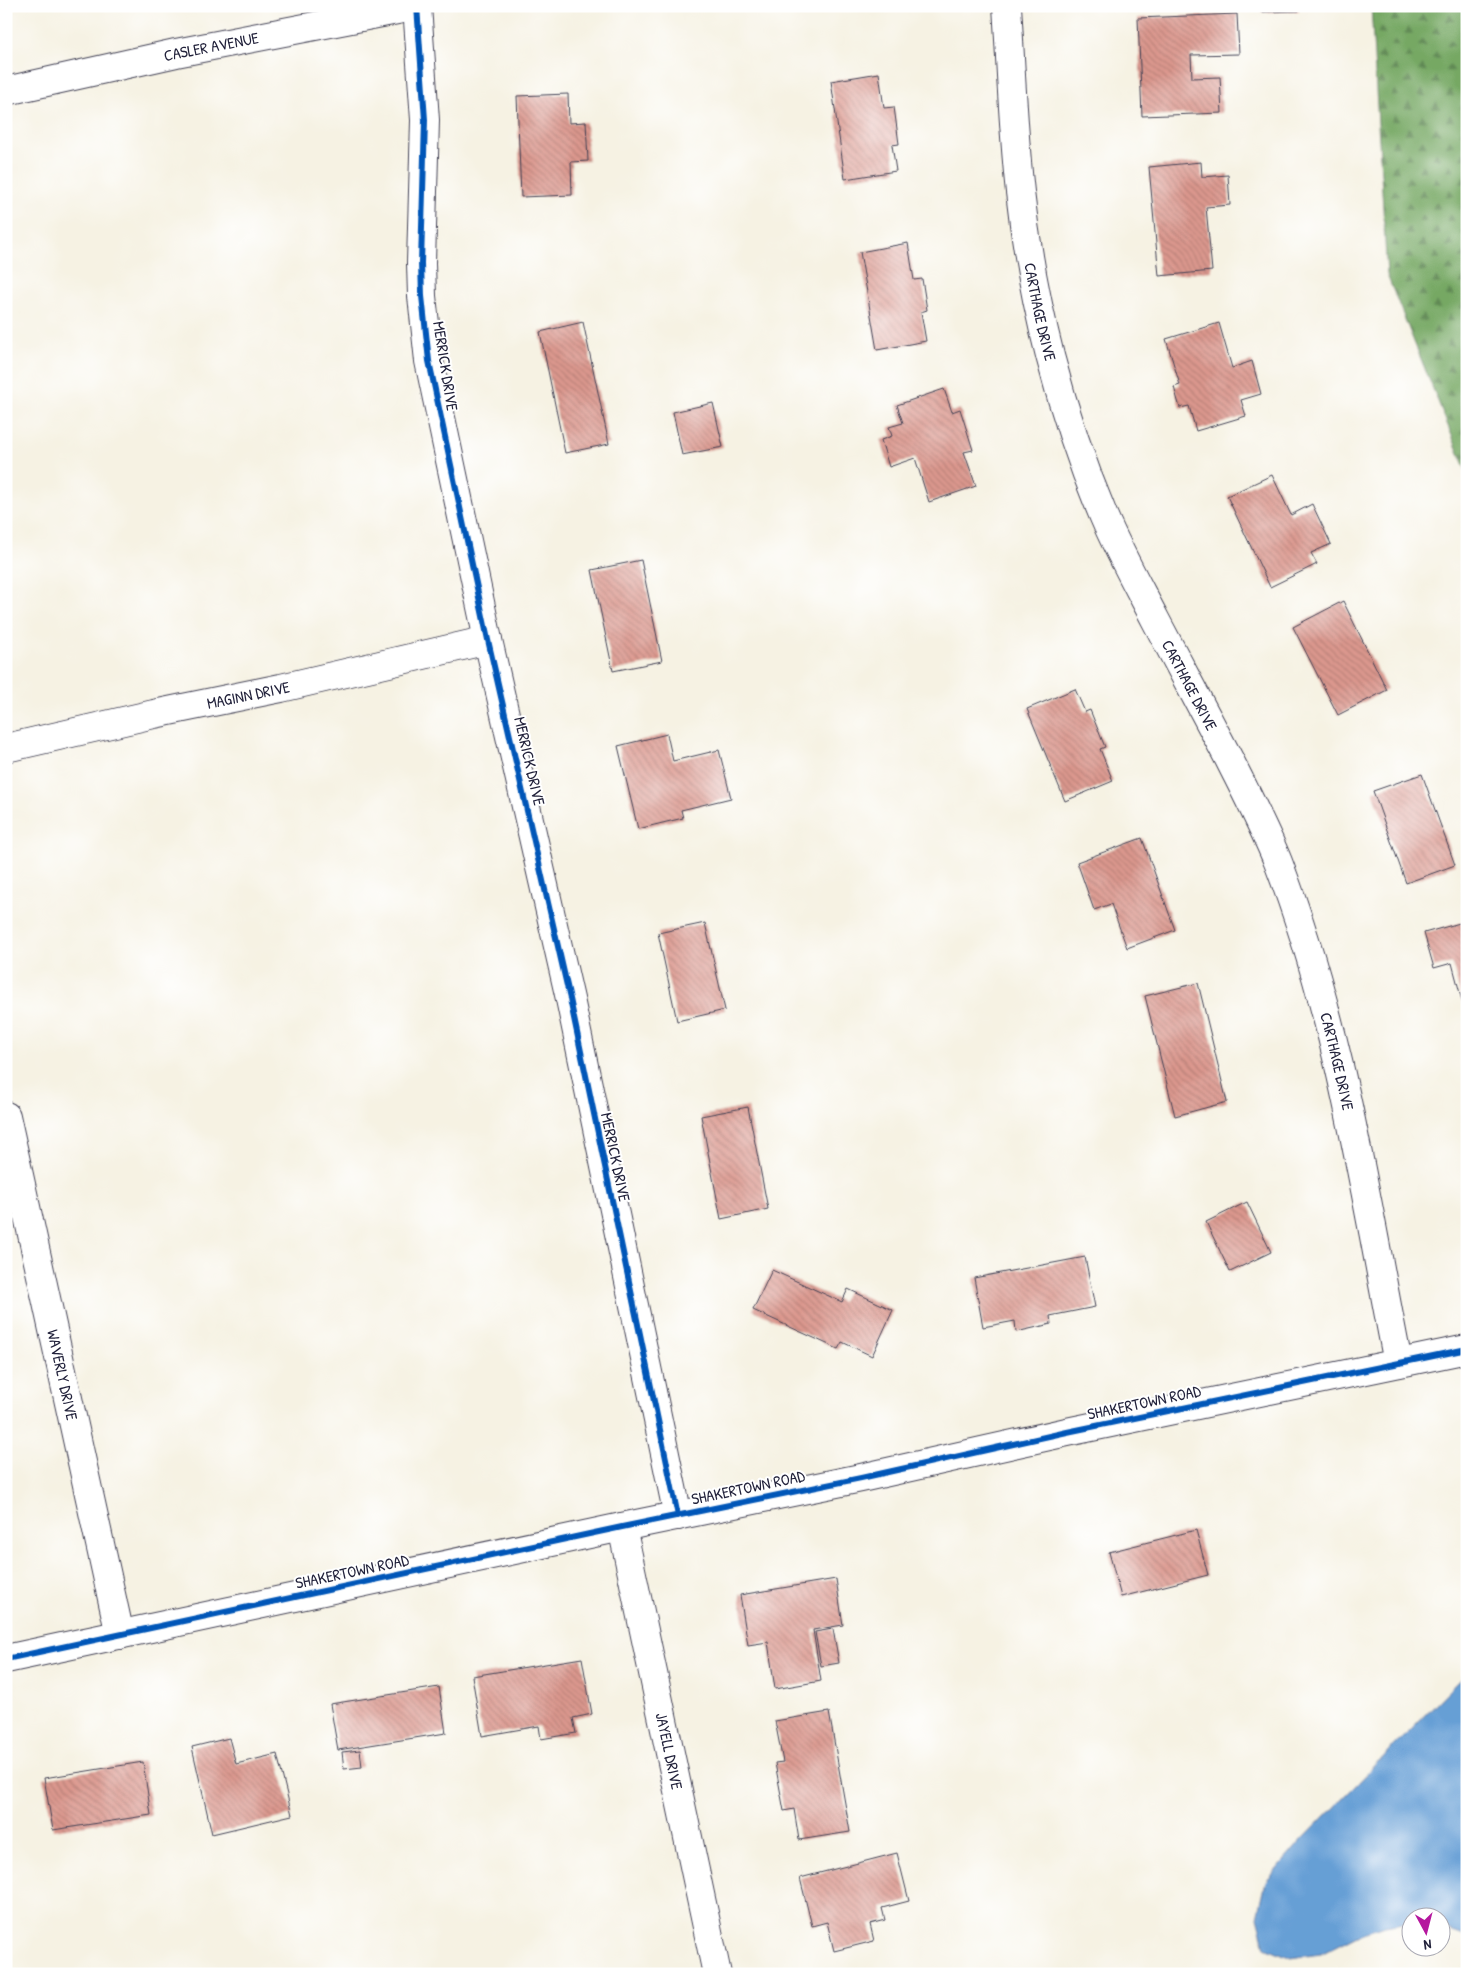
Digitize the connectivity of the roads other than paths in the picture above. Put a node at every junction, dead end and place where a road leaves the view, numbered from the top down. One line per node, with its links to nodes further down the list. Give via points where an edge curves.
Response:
1 (417, 6): 3 (street, CASLER AVENUE, via 176,53); 4 (street, MERRICK DRIVE, via 425,120 421,263 428,352)
2 (1007, 6): 8 (street, CARTHAGE DRIVE, via 1022,209 1052,364 1068,420 1104,517 1125,562 1252,803 1277,861 1330,1028 1352,1121)
3 (6, 91)
4 (488, 640): 5 (street, MAGINN DRIVE); 9 (street, MERRICK DRIVE, via 570,999)
5 (6, 748)
6 (6, 1116): 11 (street, WAVERLY DRIVE)
7 (1467, 1349): 8 (street, SHAKERTOWN ROAD)
8 (1398, 1363): 9 (street, SHAKERTOWN ROAD)
9 (678, 1516): 10 (street, SHAKERTOWN ROAD)
10 (622, 1527): 11 (street, SHAKERTOWN ROAD); 13 (street, JAYELL DRIVE)
11 (120, 1635): 12 (street, SHAKERTOWN ROAD)
12 (6, 1659)
13 (717, 1974)

